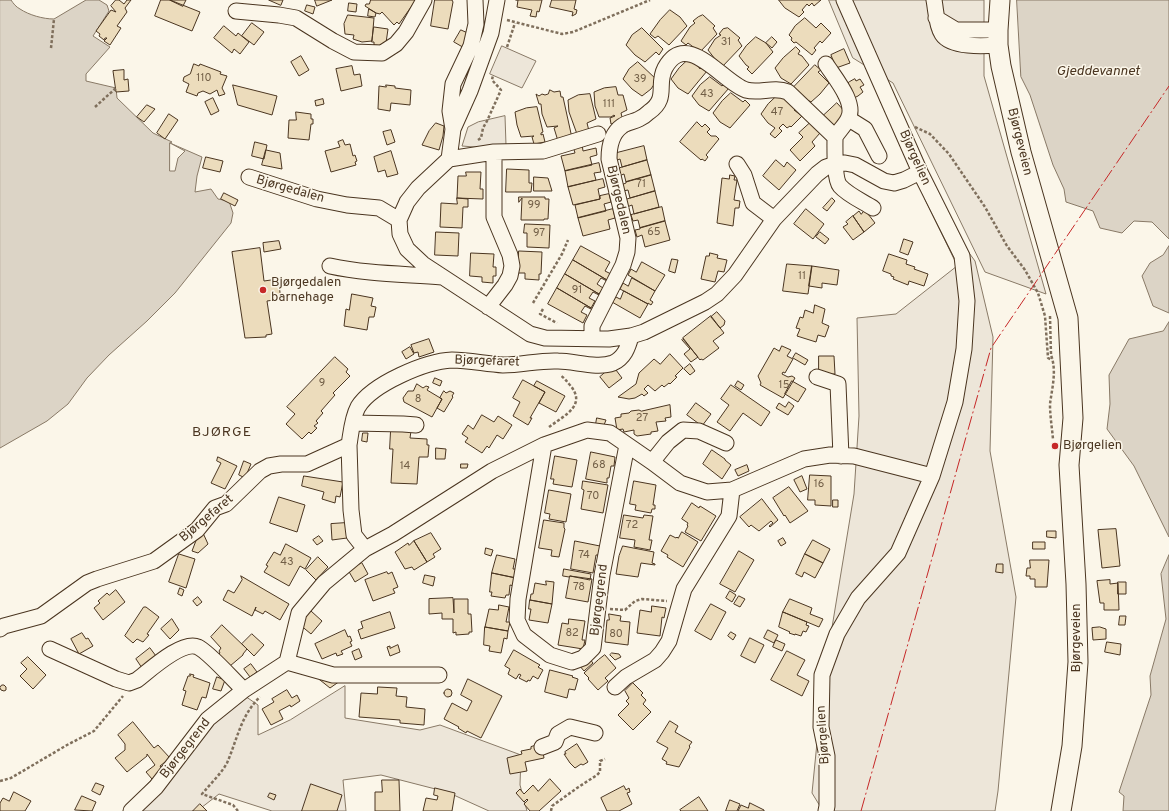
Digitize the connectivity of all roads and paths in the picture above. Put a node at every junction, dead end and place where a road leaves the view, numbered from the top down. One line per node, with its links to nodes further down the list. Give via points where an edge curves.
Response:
1 (424, 0): 8 (street, via 406,32 396,44 382,53 354,52 296,18)
2 (475, 0): 21 (street, via 476,24 470,46 453,84 450,111)
3 (497, 0): 9 (street)
4 (650, 0): 11 (path, via 573,32 562,34)
5 (844, 0): 20 (street, Bjørgelien)
6 (934, 0): 12 (street, via 936,18 942,34 954,42 974,45)
7 (1000, 0): 12 (main road, Bjørgeveien)
8 (236, 11)
9 (495, 17): 11 (path); 21 (street, via 470,91)
10 (54, 19): 14 (path)
11 (515, 23): 13 (path)
12 (998, 38): 76 (main road, Bjørgeveien, via 1001,66 1021,152 1057,281 1061,428 1069,465 1078,662 1072,746)
13 (507, 47)
14 (51, 48)
15 (826, 64): 19 (street, via 848,98 851,111)
16 (493, 75): 25 (path, via 492,80 501,90 481,138 472,147)
17 (116, 88): 18 (path)
18 (95, 107)
19 (849, 118): 23 (street); 26 (street, via 865,129)
20 (901, 128): 30 (street, Bjørgelien); 48 (path, via 914,126 930,134 949,154 1038,293 1045,316 1048,358 1053,360 1054,384 1050,405)
21 (453, 130): 27 (street)
22 (598, 134): 24 (street, via 543,150)
23 (835, 137): 29 (street); 43 (street, Bjørgedalen, via 788,92 740,88 715,67 687,53 669,61 663,75 661,99 655,108 622,126 612,139 609,159 628,238 627,252 592,326)
24 (494, 152): 25 (street); 39 (street, via 494,217 512,266 505,285)
25 (472, 155): 27 (street)
26 (879, 156)
27 (449, 159): 34 (street, via 418,188 407,202)
28 (737, 164): 33 (street, via 744,175 754,203)
29 (835, 164): 30 (street, via 855,165 884,181 894,183); 32 (street, via 838,184 846,192); 33 (street, via 817,174)
30 (920, 172): 55 (street, Bjørgelien, via 962,256 967,301 964,349 955,402)
31 (249, 178): 34 (street, Bjørgedalen, via 347,205 379,208)
32 (873, 208)
33 (774, 219): 42 (street, via 735,276 717,294 659,325)
34 (399, 220): 37 (street, via 400,234 407,249)
35 (568, 240): 38 (path)
36 (330, 266): 37 (street, via 363,272)
37 (443, 278): 39 (street)
38 (533, 303)
39 (488, 307): 43 (street, via 530,334 545,338)
40 (543, 309): 41 (path, via 540,314)
41 (558, 324)
42 (631, 336): 43 (street); 44 (street, Bjørgefaret, via 627,351 612,363 598,365)
43 (592, 338)
44 (545, 362): 46 (street, Bjørgefaret, via 504,365 453,360 438,361 412,369 382,385 365,399 358,407); 51 (path, via 573,388 577,399 572,409 546,430 543,437)
45 (817, 377): 53 (street, via 838,384)
46 (353, 424): 47 (street); 50 (street, Bjørgefaret)
47 (416, 425)
48 (1053, 439)
49 (726, 443): 54 (street, via 699,432 683,430 668,442)
50 (349, 445): 57 (street, Bjørgefaret, via 350,510 354,535); 60 (street, Bjørgefaret, via 307,464 269,466 226,504 215,508 197,530 154,561 87,583 41,616)
51 (544, 445): 52 (street, via 587,430 610,434); 57 (street, via 492,471); 59 (street, Bjørgegrend, via 518,599 517,620 524,635 550,655 572,662 584,658 593,648)
52 (627, 445): 54 (street); 59 (street, Bjørgegrend)
53 (841, 456): 55 (street, via 854,456); 56 (street, via 804,459)
54 (652, 462): 56 (street, via 680,483 707,492)
55 (932, 476): 75 (street, Bjørgelien, via 898,553 858,598 837,634 822,675 821,727 827,756)
56 (732, 490): 58 (street, via 729,516 684,589)
57 (365, 549): 62 (street, via 324,583 299,613)
58 (678, 605): 59 (path, via 642,598 625,610); 65 (street, via 669,641 662,652 655,660)
59 (598, 608)
60 (0, 629)
61 (50, 649): 64 (street)
62 (287, 662): 63 (street, via 333,675); 66 (street, Bjørgegrend)
63 (438, 675)
64 (129, 683): 66 (street, via 137,680 177,650 187,646 198,647 210,656); 71 (path, via 125,692 94,731 11,778)
65 (615, 687)
66 (244, 690): 72 (street, Bjørgegrend, via 208,719 156,787)
67 (264, 694): 73 (path, via 248,710 223,769 202,794 233,805)
68 (594, 733): 69 (street, via 570,727 558,734 555,742)
69 (542, 747)
70 (605, 759): 74 (path, via 600,761 599,774 552,806)
71 (0, 781)
72 (131, 811)
73 (238, 811)
74 (551, 811)
75 (826, 811)
76 (1061, 811)

